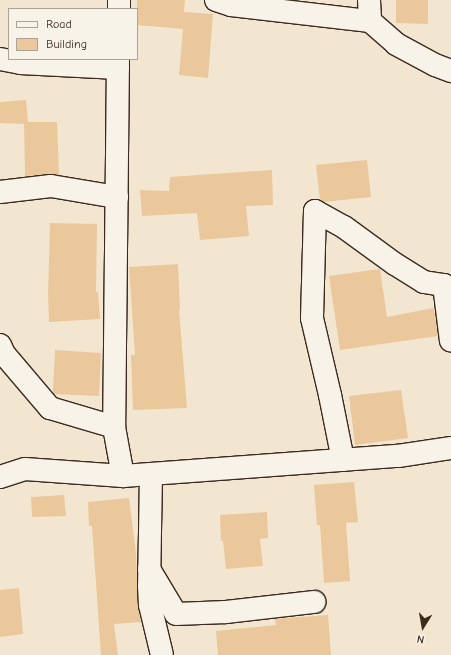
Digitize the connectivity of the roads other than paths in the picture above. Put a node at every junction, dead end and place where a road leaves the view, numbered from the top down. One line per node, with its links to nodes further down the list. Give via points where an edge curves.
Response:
1 (216, 0): 2 (street, via 231,5)
2 (369, 10): 5 (street, via 396,44)
3 (0, 59): 4 (street, via 20,63)
4 (118, 63): 7 (street)
5 (451, 72)
6 (0, 192): 7 (street, via 52,186)
7 (117, 197): 10 (street)
8 (451, 341): 12 (street, via 444,285 424,282 344,227 315,211 312,318)
9 (0, 345): 10 (street, via 4,354 50,408)
10 (114, 427): 14 (street)
11 (451, 448): 12 (street, via 398,456)
12 (342, 460): 13 (street)
13 (151, 474): 14 (street); 16 (street)
14 (123, 476): 15 (street, via 25,469)
15 (0, 477)
16 (149, 569): 17 (street, via 176,614 226,612); 18 (street, via 150,605)
17 (314, 602)
18 (162, 655)

